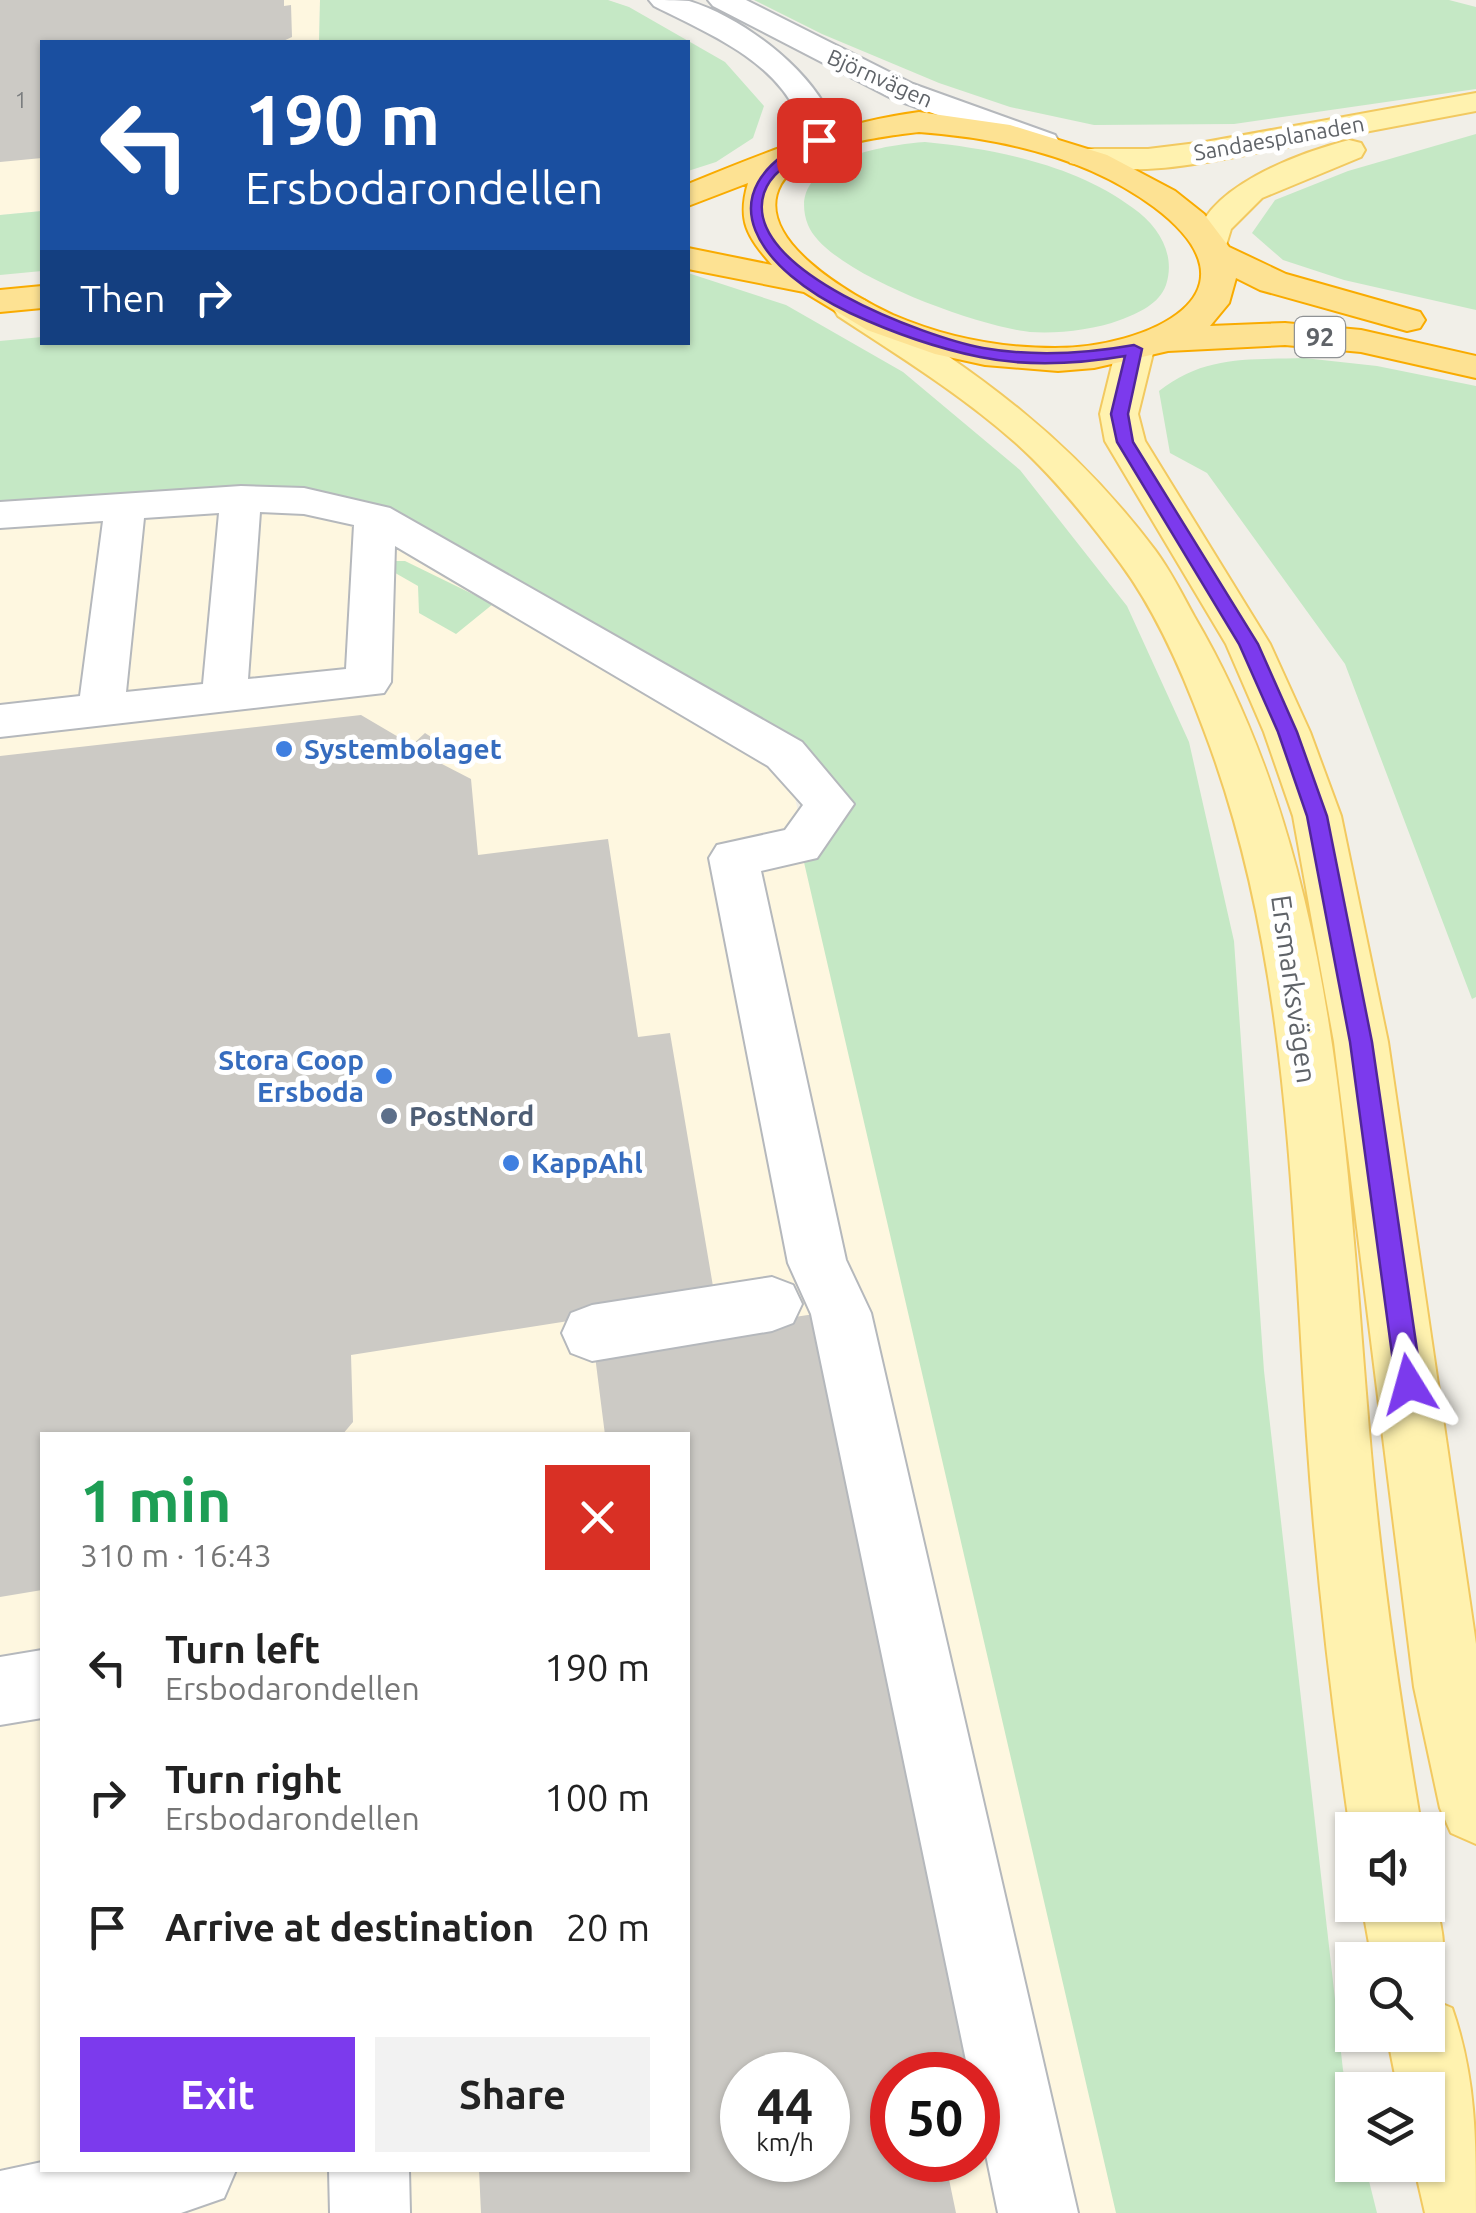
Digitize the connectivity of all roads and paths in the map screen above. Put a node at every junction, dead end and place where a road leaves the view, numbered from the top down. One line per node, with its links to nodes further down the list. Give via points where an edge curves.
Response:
1 (664, 0): 5 (street, Björnvägen, via 746,45 801,90 813,113)
2 (723, 0): 4 (street, Björnvägen, via 902,90)
3 (1476, 103): 6 (main road, Sandaesplanaden, via 1205,152 1148,159); 8 (main road, Sandaesplanaden, via 1250,191 1214,226)
4 (1042, 142): 5 (highway, via 920,122 846,131); 6 (highway)
5 (796, 151): 7 (highway); 10 (highway, via 769,174 757,194 756,213 779,254)
6 (1082, 156): 8 (highway, via 1154,192 1190,219)
7 (690, 195)
8 (1214, 250): 16 (highway, 92, via 1273,282); 17 (highway, via 1218,291 1210,306 1182,331)
9 (690, 259): 10 (highway)
10 (812, 283): 13 (highway)
11 (40, 297): 12 (highway)
12 (0, 301)
13 (851, 308): 17 (highway, via 912,334 984,353 1075,360); 31 (main road, Ersmarksvägen, via 1010,416 1112,524 1194,653 1256,794 1284,903 1305,1041 1364,1694)
14 (40, 324): 15 (highway)
15 (0, 328)
16 (1476, 338)
17 (1148, 345): 18 (highway, 92, via 1304,336 1361,341); 30 (main road, Ersmarksvägen, via 1120,414 1125,442 1248,644 1317,816 1361,1042 1448,1688)
18 (1476, 367)
19 (241, 500): 20 (street); 22 (street, via 304,501); 23 (street)
20 (124, 506): 21 (street); 24 (street)
21 (0, 515)
22 (375, 517): 23 (street, via 368,682); 37 (street, via 785,754 830,804 800,845 734,858 817,1263 841,1312)
23 (224, 698): 24 (street)
24 (100, 711): 25 (street)
25 (0, 722)
26 (772, 1304): 27 (street)
27 (592, 1333)
28 (40, 1684): 29 (street)
29 (0, 1691)
30 (1476, 1808)
31 (1383, 1812)
32 (1429, 2052): 38 (main road)
33 (186, 2172): 35 (street)
34 (369, 2172): 36 (street)
35 (0, 2211)
36 (370, 2213)
37 (1038, 2213)
38 (1465, 2213)

